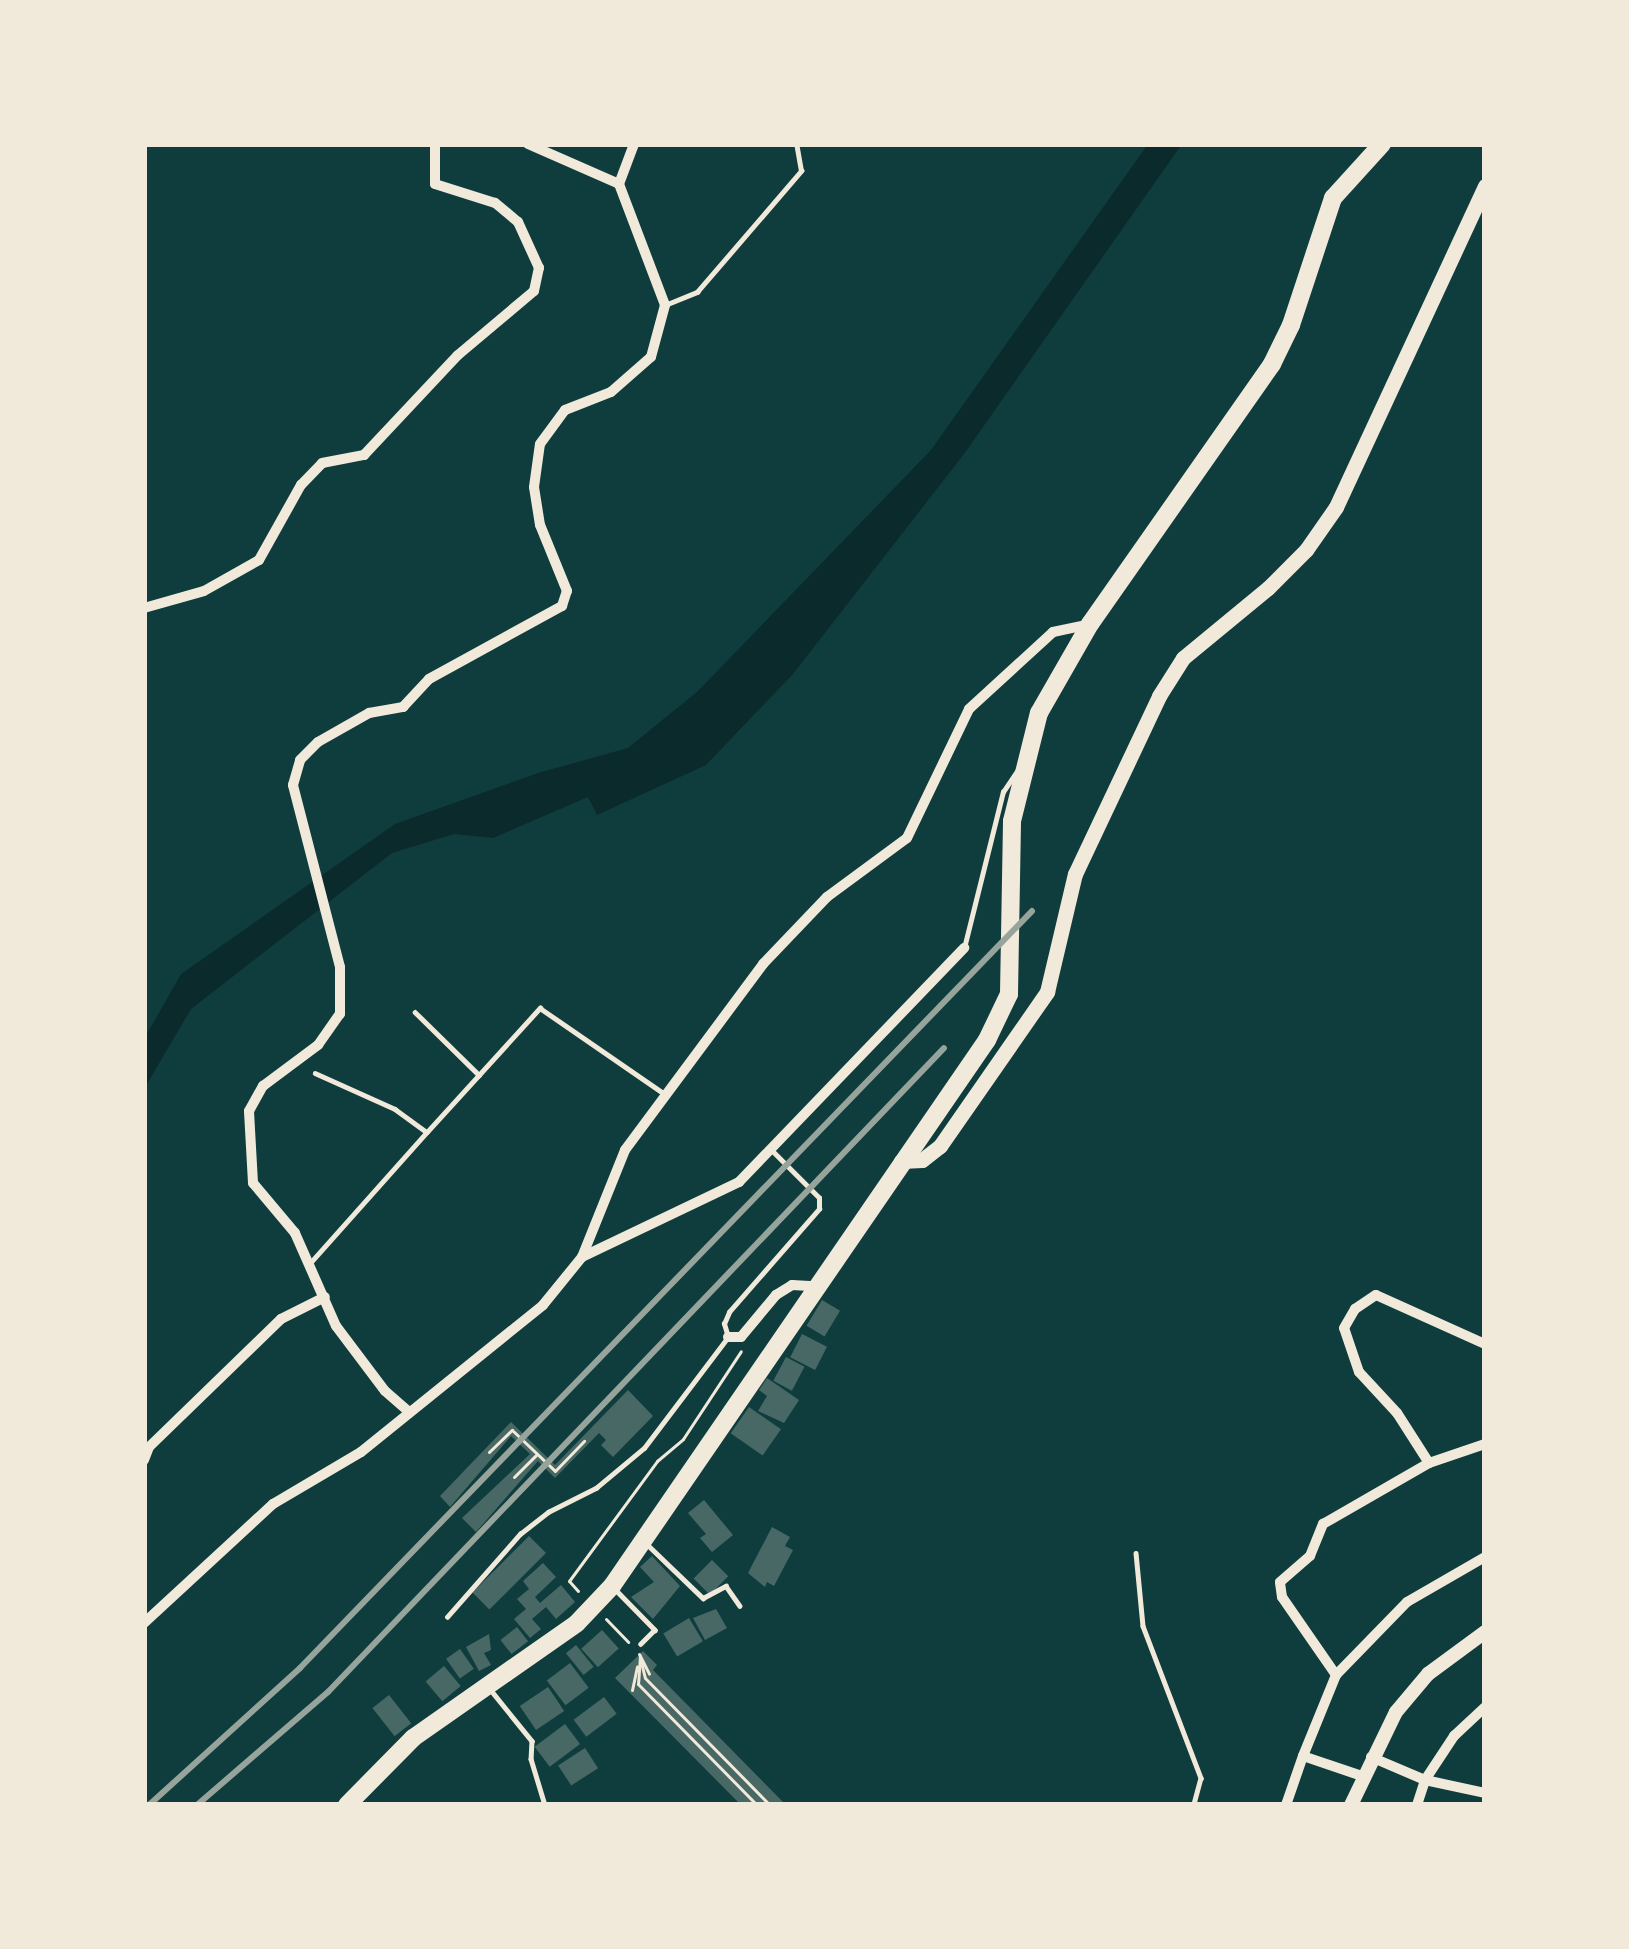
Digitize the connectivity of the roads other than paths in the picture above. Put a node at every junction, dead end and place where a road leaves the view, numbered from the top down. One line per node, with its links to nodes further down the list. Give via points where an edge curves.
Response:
1 (435, 144): 9 (street, via 435,184 495,203 518,222 538,268 533,291 458,355 364,455 322,463 259,560 205,591)
2 (528, 144): 6 (street)
3 (634, 144): 6 (street)
4 (796, 144): 8 (lane, via 801,171 697,292)
5 (1382, 144): 10 (highway, via 1333,198 1272,364)
6 (619, 184): 8 (street)
7 (1485, 186): 19 (main road, via 1336,507 1268,588 1183,658 1159,696 1076,874 1047,992 940,1146 922,1160)
8 (665, 305): 21 (street, via 651,357 611,392 565,410 540,444 534,487 567,591 562,606 429,679 403,707 369,713 300,760 293,785 340,968 340,1014 318,1046 263,1085 249,1112 253,1183)
9 (144, 608)
10 (1090, 624): 11 (highway, via 1058,673); 16 (street, via 1053,632 970,709 907,838 827,897 764,964)
11 (1023, 763): 12 (lane, via 1003,792); 19 (highway, via 1012,821 1011,972 996,1024)
12 (964, 948): 18 (street)
13 (415, 1012): 15 (lane)
14 (315, 1073): 17 (lane)
15 (479, 1075): 16 (lane, via 540,1009); 17 (lane)
16 (668, 1096): 20 (street, via 625,1150)
17 (427, 1132): 21 (lane)
18 (772, 1151): 20 (street, via 739,1182); 24 (lane, via 819,1198 819,1210 729,1312 724,1324)
19 (901, 1161): 22 (highway)
20 (582, 1257): 26 (street, via 542,1305)
21 (310, 1262): 23 (street)
22 (814, 1286): 24 (street, via 792,1285 776,1295); 30 (highway)
23 (325, 1297): 26 (street, via 336,1326); 28 (street, via 280,1319)
24 (735, 1337): 35 (lane, via 644,1448 520,1534)
25 (1485, 1344): 29 (street, via 1376,1295 1344,1328 1359,1372)
26 (407, 1412): 36 (street, via 361,1452 273,1504)
27 (1485, 1444): 29 (street)
28 (144, 1460)
29 (1429, 1463): 39 (street, via 1323,1524 1310,1556 1280,1582 1282,1598)
30 (643, 1540): 33 (highway); 34 (lane, via 704,1598 726,1586)
31 (1136, 1553): 49 (lane, via 1143,1626 1201,1778)
32 (1485, 1557): 39 (street, via 1407,1602)
33 (612, 1586): 38 (lane, via 655,1630); 40 (highway, via 577,1623)
34 (740, 1606)
35 (447, 1617)
36 (144, 1623)
37 (1485, 1632): 43 (street, via 1428,1674)
38 (641, 1644)
39 (1336, 1676): 42 (street)
40 (487, 1685): 47 (highway, via 413,1738); 48 (lane, via 532,1741)
41 (1485, 1707): 45 (street)
42 (1303, 1756): 44 (street); 50 (street)
43 (1371, 1756): 44 (street); 45 (street)
44 (1362, 1776): 51 (street)
45 (1425, 1780): 46 (street); 52 (street)
46 (1485, 1793)
47 (347, 1805)
48 (545, 1805)
49 (1193, 1805)
50 (1286, 1805)
51 (1351, 1805)
52 (1418, 1805)

